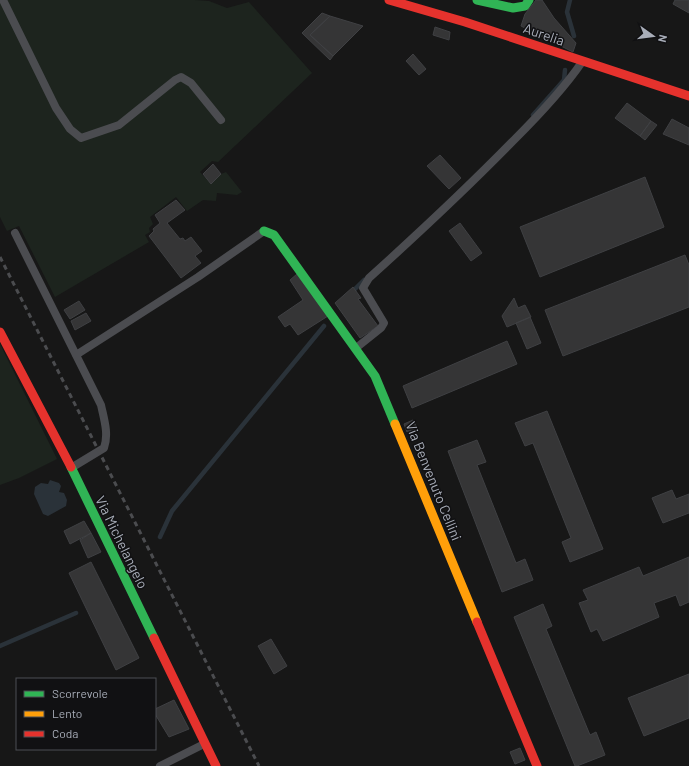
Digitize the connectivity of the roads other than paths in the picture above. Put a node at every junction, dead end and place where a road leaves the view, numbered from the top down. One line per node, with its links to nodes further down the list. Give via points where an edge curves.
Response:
1 (3, 0): 7 (lane, via 56,108 70,129 81,138 119,125 181,76 191,84)
2 (389, 0): 5 (street, Aurelia, via 449,16)
3 (477, 0): 4 (street, via 513,8 525,6)
4 (529, 0)
5 (582, 62): 6 (street, Aurelia); 11 (lane, via 528,125 461,195 364,284 368,300 384,323 382,328)
6 (689, 96)
7 (221, 120)
8 (264, 231): 11 (street, Via Benvenuto Cellini, via 274,236 323,300); 12 (lane, via 198,278)
9 (15, 232): 12 (lane)
10 (0, 332): 13 (street, Via Michelangelo)
11 (355, 349): 17 (street, Via Benvenuto Cellini, via 375,376)
12 (76, 355): 13 (lane, via 101,405 106,426 106,442 104,448)
13 (70, 468): 14 (street, Via Michelangelo)
14 (203, 741): 15 (lane); 16 (street, Via Michelangelo)
15 (160, 766)
16 (216, 766)
17 (537, 766)

